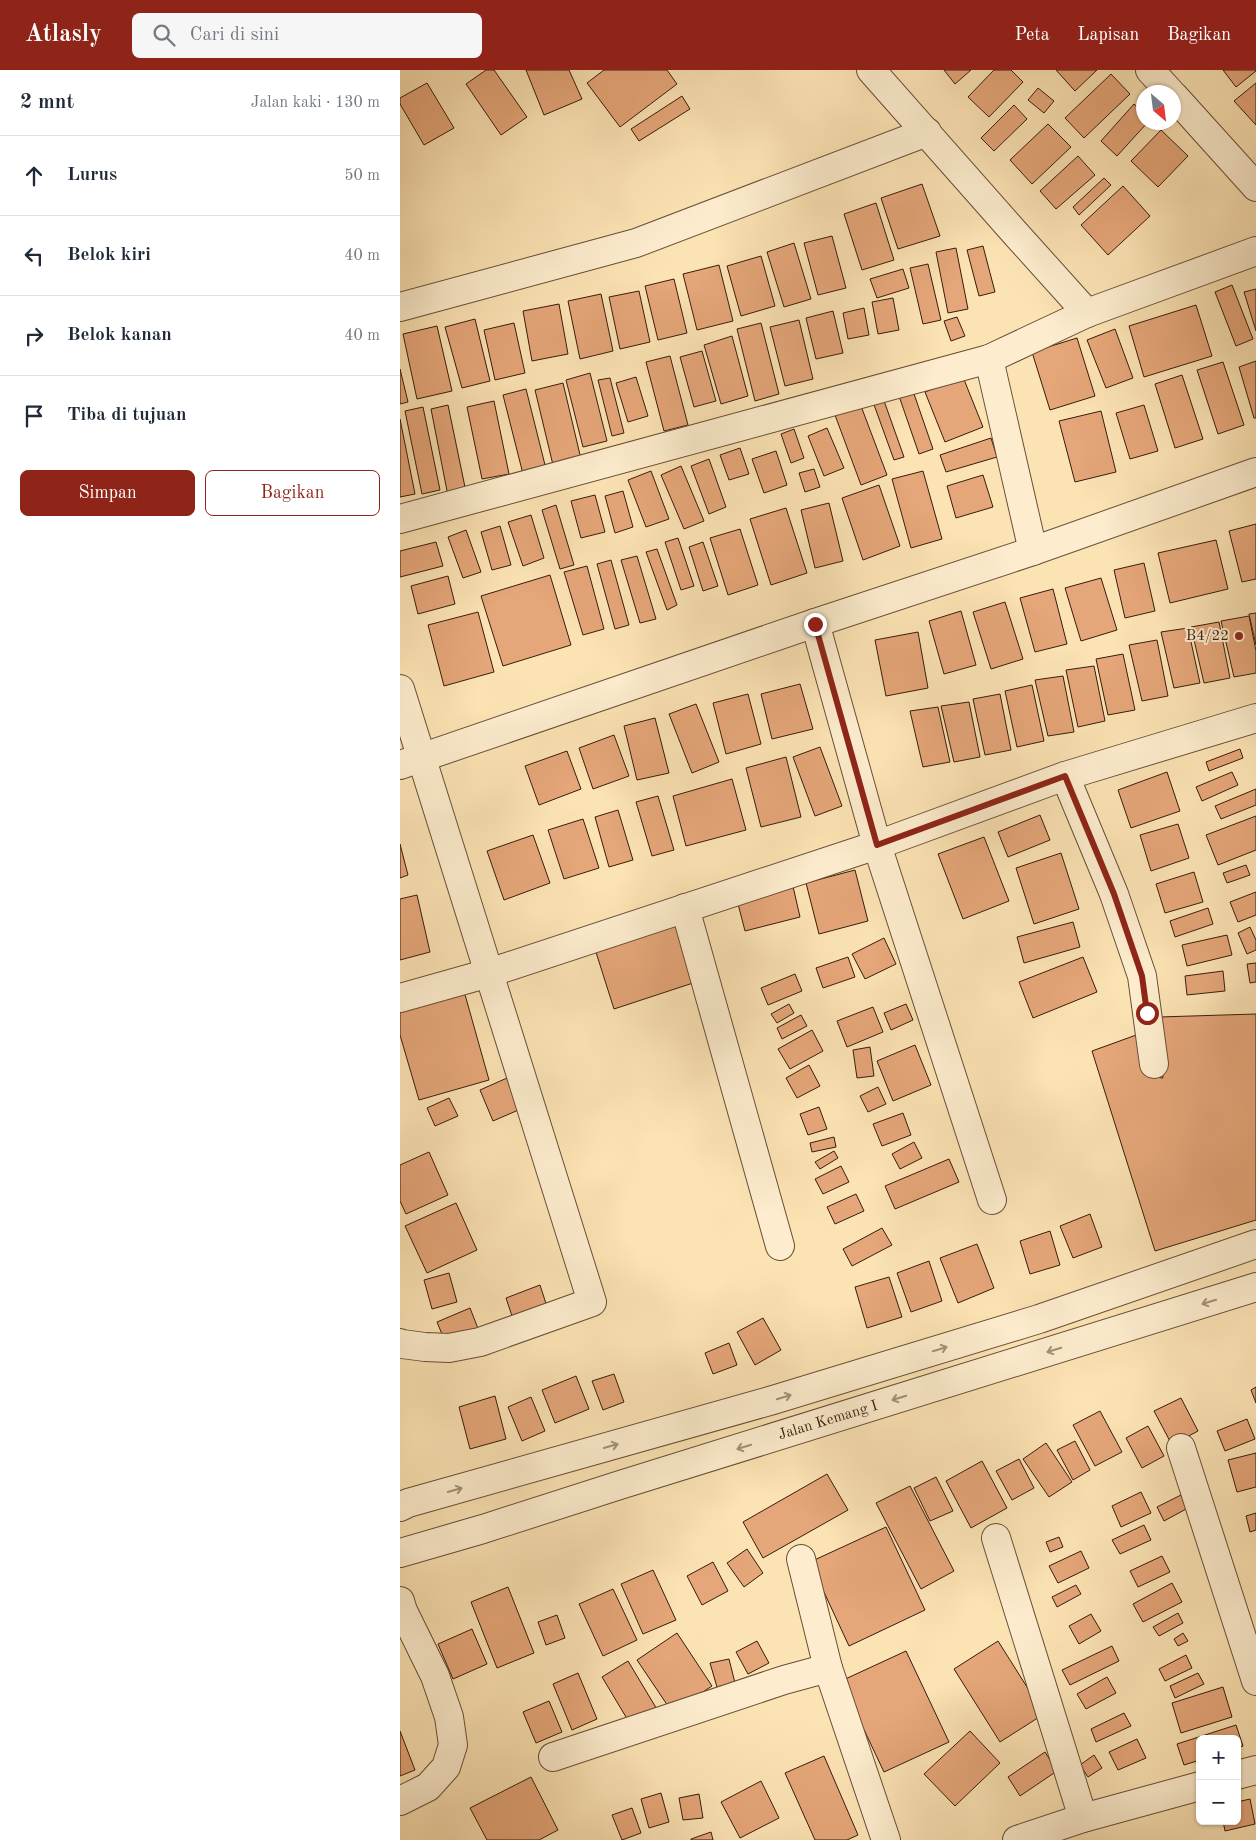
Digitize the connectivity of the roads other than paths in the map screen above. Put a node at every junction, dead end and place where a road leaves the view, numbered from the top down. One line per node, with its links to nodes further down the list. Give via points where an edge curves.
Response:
1 (871, 70): 5 (street)
2 (1150, 70): 3 (street)
3 (1164, 85)
4 (1181, 104): 6 (street)
5 (927, 132): 8 (street, via 636,243); 9 (street)
6 (1256, 187)
7 (1256, 251): 9 (street)
8 (400, 307)
9 (1087, 313): 10 (street)
10 (989, 358): 12 (street); 13 (street)
11 (1256, 472): 13 (street)
12 (400, 519)
13 (1033, 551): 14 (street)
14 (815, 624): 17 (street); 19 (street)
15 (400, 690): 17 (street)
16 (1256, 718): 18 (street)
17 (411, 761): 21 (street)
18 (1065, 776): 19 (street); 23 (street, via 1114,894 1142,976)
19 (877, 845): 20 (street); 24 (street)
20 (685, 908): 21 (street); 26 (street)
21 (490, 973): 22 (street); 28 (street, via 592,1302 480,1342 449,1348)
22 (400, 998)
23 (1148, 1022)
24 (992, 1200)
25 (1256, 1244): 30 (street, one-way to 25, via 1011,1328)
26 (780, 1246)
27 (1256, 1288): 32 (street, Jalan Kemang I, one-way to 32)
28 (400, 1342)
29 (1181, 1448): 36 (street)
30 (400, 1507)
31 (996, 1538): 42 (street)
32 (400, 1552)
33 (801, 1559): 35 (street)
34 (400, 1601): 41 (street, via 450,1717 453,1745 446,1767 428,1787)
35 (828, 1668): 37 (street); 43 (street)
36 (1256, 1681)
37 (553, 1757)
38 (1256, 1770): 39 (street)
39 (1241, 1774)
40 (1196, 1787): 42 (street)
41 (400, 1802)
42 (1083, 1818): 44 (street)
43 (886, 1840)
44 (1017, 1840)

